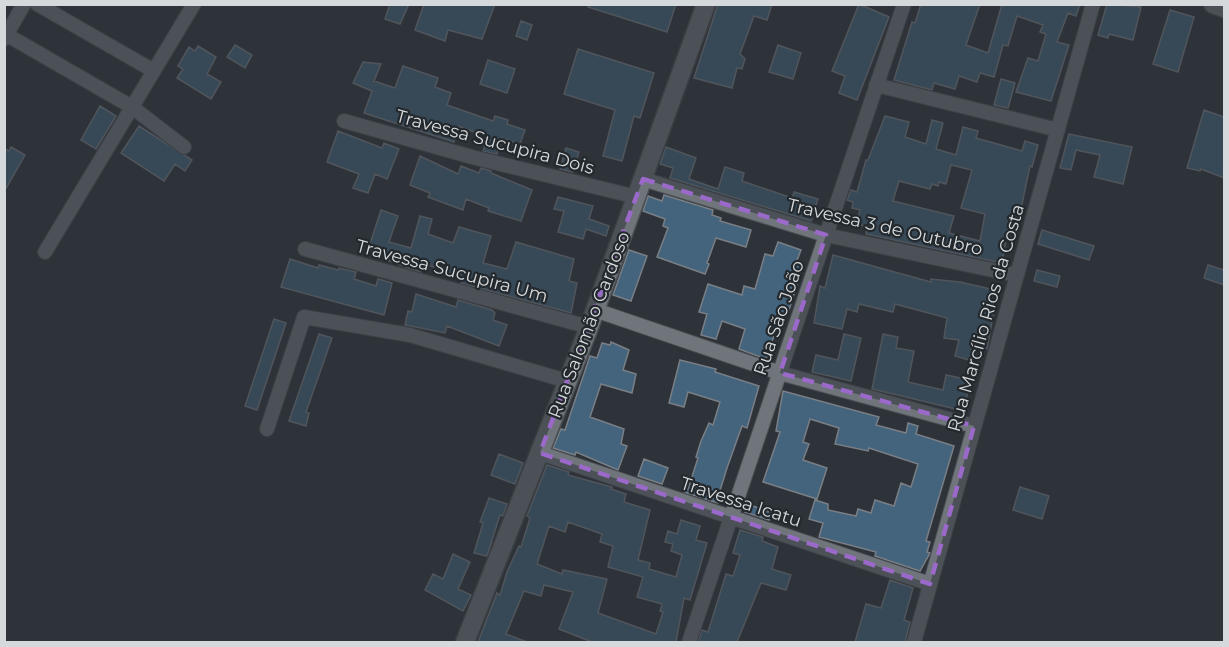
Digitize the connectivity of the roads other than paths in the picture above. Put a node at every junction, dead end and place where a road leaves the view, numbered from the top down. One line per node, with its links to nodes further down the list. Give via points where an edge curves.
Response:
1 (24, 4): 9 (street)
2 (37, 4): 10 (street)
3 (194, 4): 10 (street)
4 (706, 4): 16 (street, Rua Salomão Cardoso)
5 (904, 4): 11 (street, Rua São João)
6 (1093, 4): 14 (street, Rua Marcílio Rios da Costa)
7 (1213, 4): 8 (street)
8 (1224, 8)
9 (6, 37): 12 (street)
10 (154, 71): 12 (street)
11 (876, 85): 14 (street); 18 (street, Rua São João)
12 (132, 107): 15 (street); 20 (street)
13 (344, 121): 17 (street, Travessa Sucupira Dois)
14 (1058, 130): 21 (street, Rua Marcílio Rios da Costa)
15 (184, 147)
16 (643, 178): 17 (street, Rua Salomão Cardoso); 18 (street, Travessa 3 de Outubro)
17 (637, 197): 22 (street, Rua Salomão Cardoso)
18 (826, 235): 21 (street, Travessa 3 de Outubro); 24 (street, Rua São João)
19 (305, 249): 23 (street, Travessa Sucupira Um)
20 (45, 252)
21 (1016, 276): 26 (street, Rua Marcílio Rios da Costa)
22 (595, 310): 23 (street, Rua Salomão Cardoso); 24 (street)
23 (589, 327): 25 (street, Rua Salomão Cardoso)
24 (780, 373): 26 (street); 29 (street, Rua São João)
25 (567, 381): 27 (street, via 410,335 304,317); 28 (street, Rua Salomão Cardoso)
26 (974, 426): 30 (street, Rua Marcílio Rios da Costa)
27 (267, 429)
28 (540, 453): 29 (street, Travessa Icatu); 31 (street, Rua Salomão Cardoso)
29 (731, 519): 30 (street, Travessa Icatu); 32 (street, Rua São João)
30 (930, 584): 33 (street, Rua Marcílio Rios da Costa)
31 (465, 642)
32 (689, 642)
33 (914, 642)

